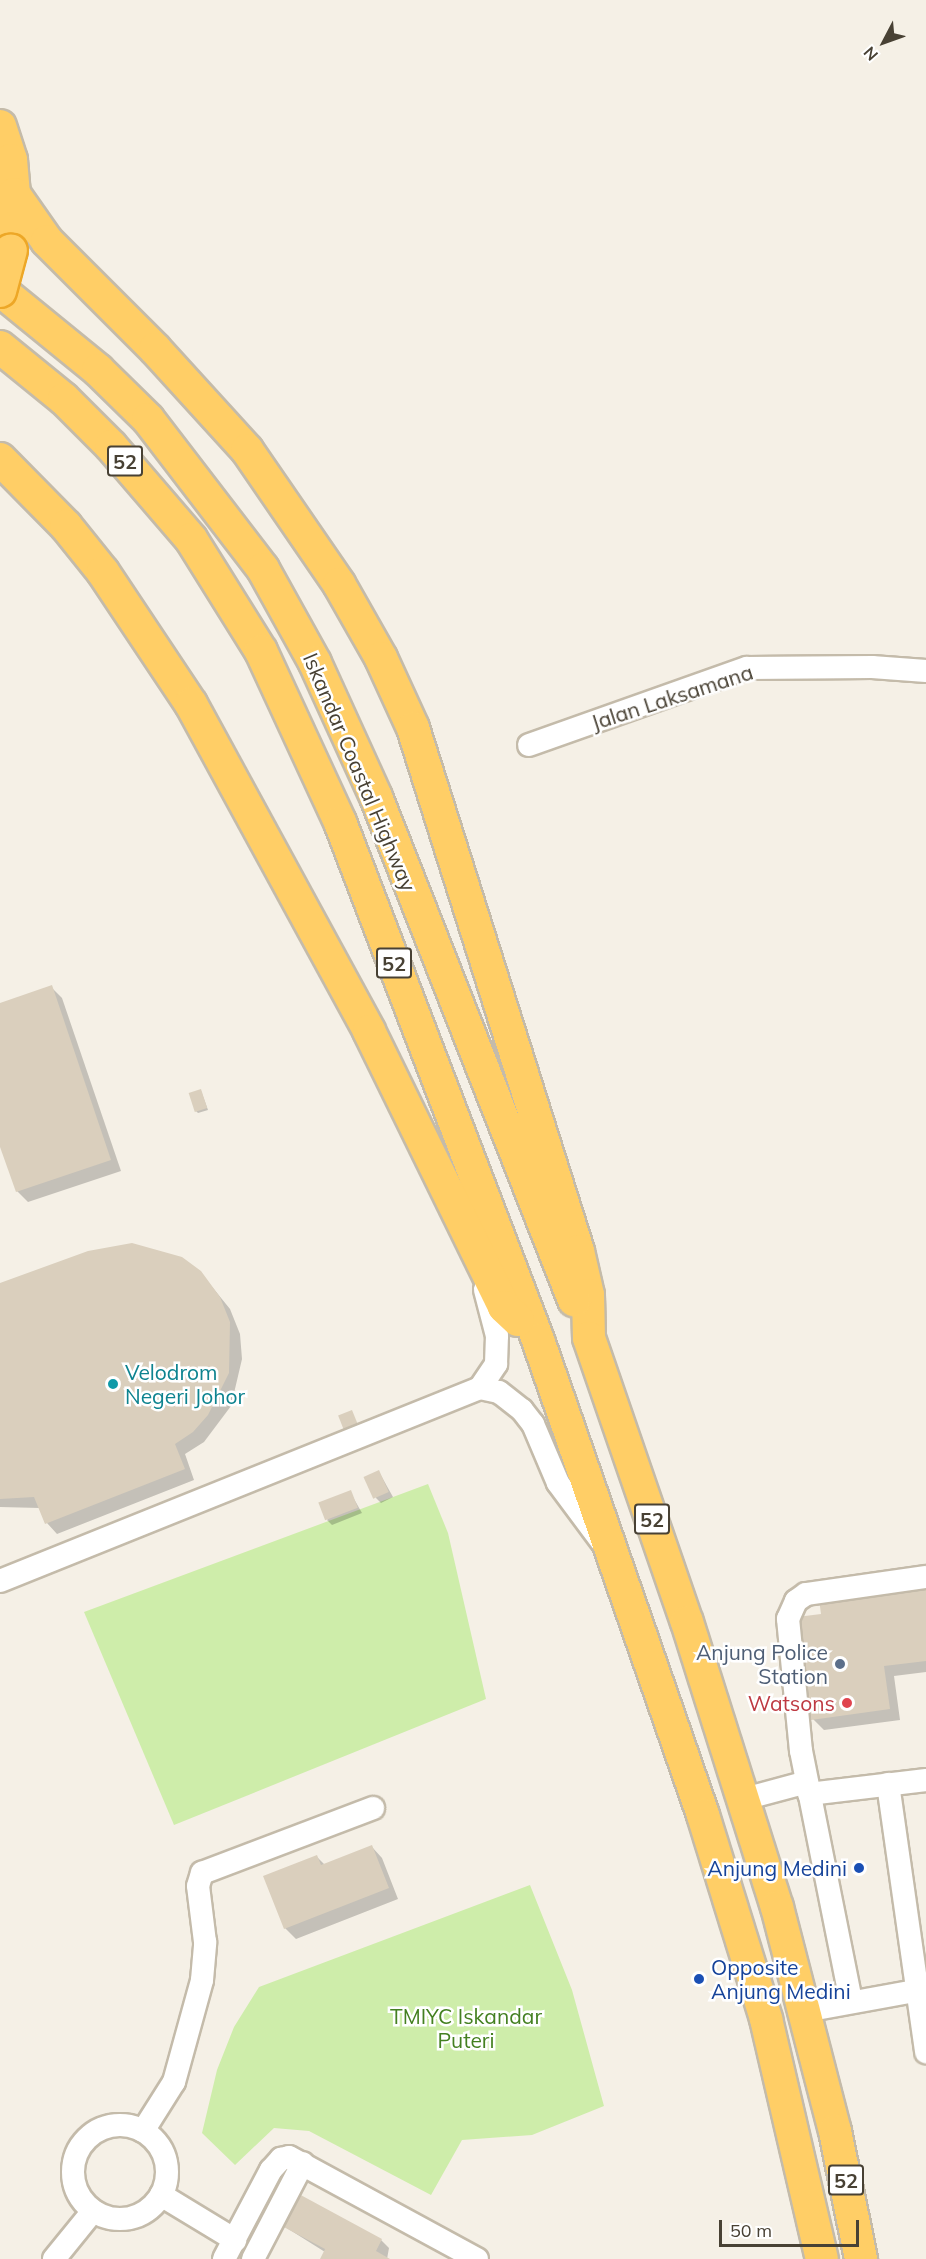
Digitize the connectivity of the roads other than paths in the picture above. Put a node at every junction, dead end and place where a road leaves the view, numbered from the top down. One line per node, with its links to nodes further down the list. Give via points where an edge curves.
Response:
1 (0, 126): 2 (highway, via 11,160)
2 (14, 194): 3 (highway, bridge, via 11,250); 9 (highway, via 47,241 155,349 247,450 339,584 381,658 417,739 578,1251 588,1295)
3 (0, 291): 9 (highway, Iskandar Coastal Highway / 52, via 98,370 148,419 263,569 315,663 376,797)
4 (0, 346): 10 (highway, Iskandar Coastal Highway / 52, via 64,399 153,493 230,595 261,651 340,822)
5 (0, 459): 8 (highway, via 66,526 103,572 191,704 369,1030)
6 (926, 671): 7 (street, Jalan Laksamana, via 872,667 747,668)
7 (529, 745)
8 (480, 1258): 10 (highway, via 504,1307); 11 (street, via 480,1277 497,1335 496,1364)
9 (589, 1338): 18 (highway, 52)
10 (538, 1340): 12 (highway, 52)
11 (480, 1388): 12 (street, via 498,1392 522,1410 533,1424 558,1483); 14 (street)
12 (616, 1561): 32 (highway, 52, via 703,1815 766,2019)
13 (926, 1577): 17 (street, via 807,1593 790,1610 790,1641)
14 (0, 1581)
15 (926, 1780): 16 (street)
16 (888, 1785): 17 (street); 20 (street)
17 (808, 1788): 18 (street); 21 (street)
18 (744, 1799): 22 (highway, 52)
19 (373, 1808): 24 (street, via 202,1873 198,1886 205,1942 202,1980 174,2082)
20 (922, 1989): 21 (street); 23 (street)
21 (851, 2001): 22 (street)
22 (805, 2011): 33 (highway, 52)
23 (926, 2052)
24 (143, 2131): 26 (street, via 159,2146 166,2164); 27 (street, via 111,2125 94,2132 80,2146 73,2165 74,2186)
25 (303, 2163): 28 (street, via 289,2157 278,2161); 30 (street); 31 (street)
26 (161, 2195): 27 (street, via 151,2207 133,2217 112,2219); 28 (street)
27 (93, 2211): 29 (street)
28 (230, 2249)
29 (54, 2259)
30 (253, 2259)
31 (477, 2259)
32 (822, 2259)
33 (861, 2259)

